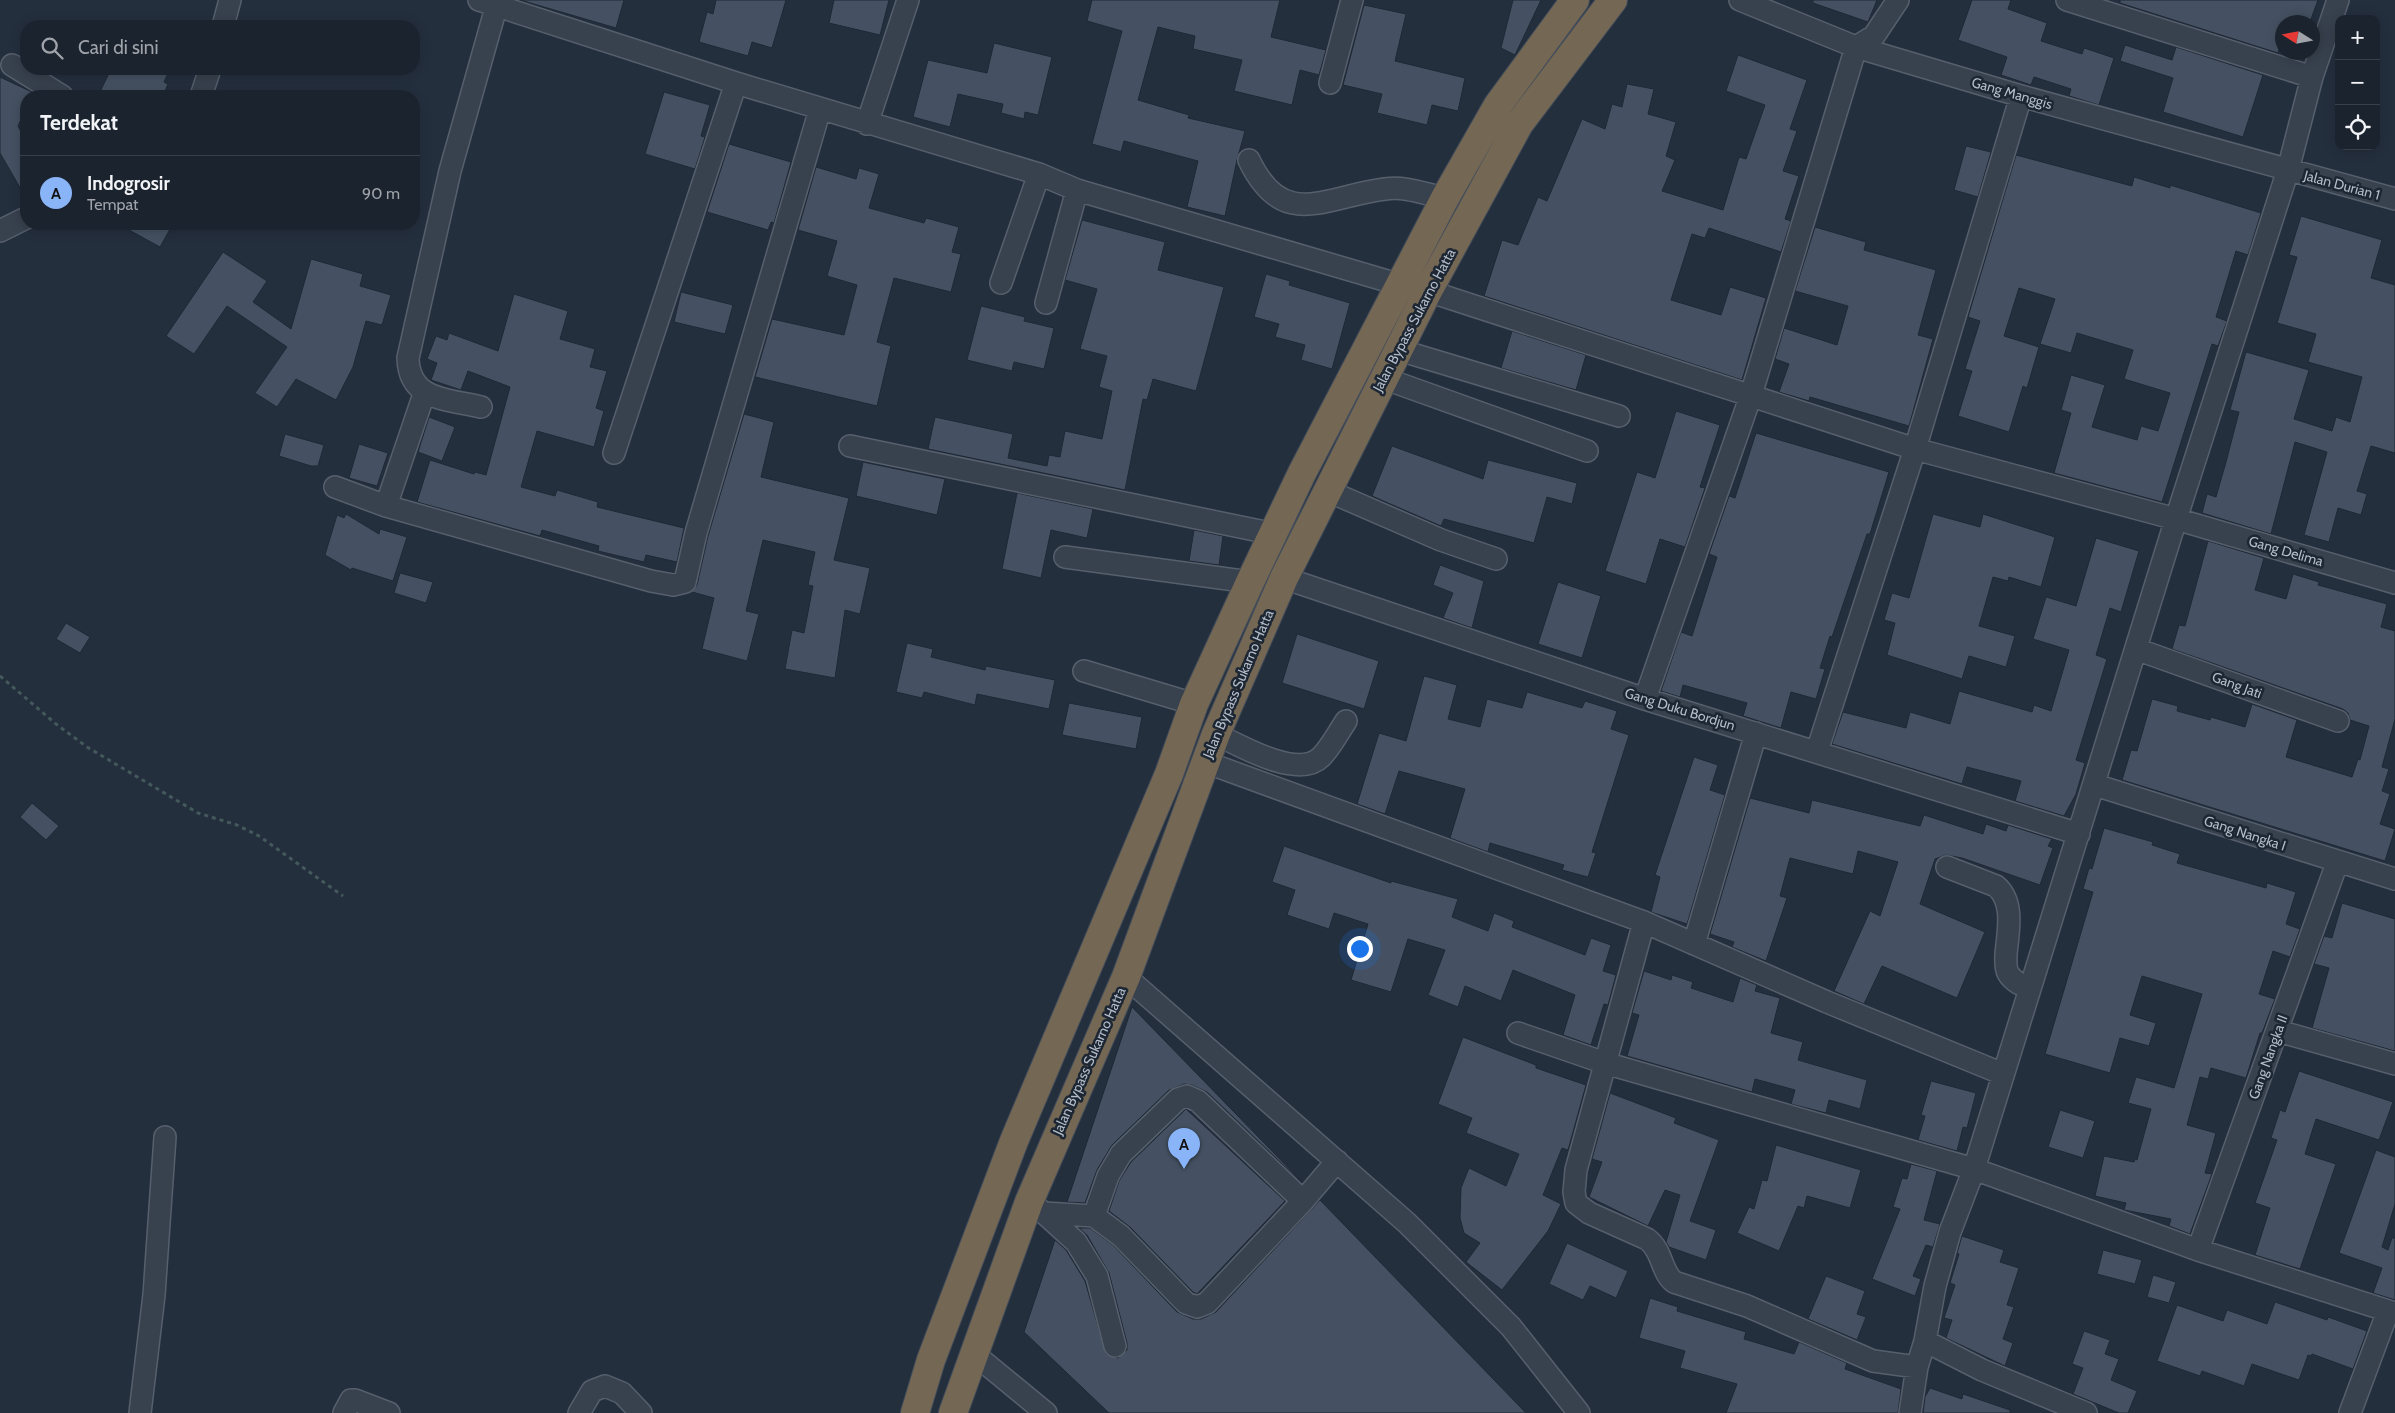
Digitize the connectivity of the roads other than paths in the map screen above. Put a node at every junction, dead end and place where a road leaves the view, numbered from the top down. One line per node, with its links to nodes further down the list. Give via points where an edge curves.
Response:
1 (230, 0): 11 (street)
2 (908, 0): 24 (street)
3 (1352, 0): 19 (street)
4 (1575, 0): 29 (highway, Jalan Bypass Sukarno Hatta, via 1498,105)
5 (1613, 0): 35 (highway, Jalan Bypass Sukarno Hatta, via 1519,124)
6 (1740, 0): 12 (street, Gang Manggis)
7 (1898, 0): 12 (street, via 1874,36)
8 (2067, 0): 17 (street)
9 (2338, 0): 17 (street)
10 (488, 2): 18 (street); 39 (street, via 410,343 410,377)
11 (225, 20)
12 (1856, 47): 22 (street, Gang Manggis); 40 (street)
13 (12, 65): 14 (street)
14 (20, 70)
15 (28, 75): 20 (street)
16 (208, 75): 21 (street)
17 (2312, 77): 26 (street)
18 (736, 83): 23 (street); 46 (street)
19 (1330, 83)
20 (52, 90)
21 (203, 90)
22 (2021, 96): 26 (street, Gang Manggis); 44 (street)
23 (820, 109): 24 (street); 49 (street, via 696,533 685,582 673,585 651,581)
24 (867, 124): 27 (street)
25 (1249, 160): 29 (street, via 1256,176 1288,203 1308,206 1386,188 1412,189)
26 (2288, 170): 30 (street, Jalan Durian 1); 50 (street)
27 (1040, 174): 28 (street); 33 (street)
28 (1077, 190): 34 (street); 36 (street)
29 (1445, 198): 34 (highway, Jalan Bypass Sukarno Hatta)
30 (2395, 199)
31 (20, 221): 32 (street)
32 (0, 231)
33 (1002, 283)
34 (1401, 286): 51 (highway, Jalan Bypass Sukarno Hatta, via 1302,473)
35 (1428, 291): 37 (highway, Jalan Bypass Sukarno Hatta); 40 (street, Gang Delima)
36 (1046, 303)
37 (1399, 350): 38 (highway, Jalan Bypass Sukarno Hatta); 42 (street)
38 (1383, 378): 45 (street); 48 (highway, Jalan Bypass Sukarno Hatta)
39 (424, 394): 41 (street); 49 (street)
40 (1751, 396): 44 (street, Gang Delima); 59 (street)
41 (481, 407)
42 (1620, 416)
43 (850, 446): 51 (street)
44 (1915, 449): 50 (street, Gang Delima); 65 (street)
45 (1587, 451)
46 (614, 453)
47 (334, 487): 49 (street)
48 (1328, 491): 53 (street, via 1425,534); 54 (highway, Jalan Bypass Sukarno Hatta)
49 (386, 506)
50 (2176, 519): 56 (street, Gang Delima); 57 (street)
51 (1274, 534): 55 (highway, Jalan Bypass Sukarno Hatta)
52 (1065, 557): 55 (street)
53 (1496, 559)
54 (1284, 578): 59 (street, Gang Duku Bordjun); 64 (highway, Jalan Bypass Sukarno Hatta)
55 (1250, 582): 60 (highway, Jalan Bypass Sukarno Hatta)
56 (2395, 583)
57 (2136, 649): 62 (street, Gang Jati); 67 (street)
58 (1084, 671): 60 (street)
59 (1645, 698): 63 (street, Gang Duku Bordjun)
60 (1194, 704): 74 (highway, Jalan Bypass Sukarno Hatta, via 1169,774)
61 (1346, 721): 64 (street, via 1321,758 1306,764 1289,764 1260,755)
62 (2338, 721)
63 (1756, 733): 65 (street, Gang Duku Bordjun); 73 (street)
64 (1216, 734): 66 (highway, Jalan Bypass Sukarno Hatta)
65 (1817, 751): 68 (street, Gang Duku Bordjun)
66 (1205, 762): 72 (street); 75 (highway, Jalan Bypass Sukarno Hatta)
67 (2095, 785): 68 (street); 69 (street, Gang Nangka I)
68 (2079, 834): 76 (street)
69 (2337, 862): 71 (street, Gang Nangka I); 79 (street, Gang Nangka II)
70 (1946, 867): 76 (street, via 2002,891 2008,913 2008,972 2016,983)
71 (2395, 880)
72 (1644, 922): 73 (street); 81 (street)
73 (1694, 944): 83 (street)
74 (1089, 962): 75 (highway); 77 (highway, Jalan Bypass Sukarno Hatta)
75 (1126, 977): 78 (highway, Jalan Bypass Sukarno Hatta); 85 (street)
76 (2030, 988): 83 (street)
77 (1067, 1013): 78 (highway); 101 (highway, Jalan Bypass Sukarno Hatta, via 969,1258)
78 (1104, 1028): 88 (highway, Jalan Bypass Sukarno Hatta)
79 (2278, 1031): 82 (street); 90 (street, Gang Nangka II)
80 (1518, 1033): 81 (street)
81 (1605, 1063): 86 (street); 95 (street, via 1576,1170 1574,1199 1581,1208 1655,1245 1668,1275 1680,1284 1747,1306 1873,1361)
82 (2395, 1064)
83 (2003, 1074): 86 (street)
84 (165, 1137): 96 (street, via 154,1295)
85 (1337, 1161): 87 (street); 104 (street, via 1407,1223 1510,1327)
86 (1974, 1170): 90 (street); 92 (street, via 1950,1232)
87 (1303, 1201): 89 (street, via 1207,1303 1197,1307 1186,1304 1121,1236); 89 (street, via 1198,1101 1187,1096 1178,1099 1121,1154 1108,1176)
88 (1036, 1208): 89 (street); 93 (street, via 1076,1242 1097,1276); 94 (highway, Jalan Bypass Sukarno Hatta)
89 (1094, 1216)
90 (2198, 1250): 91 (street)
91 (2391, 1312): 107 (street)
92 (1925, 1340): 95 (street); 106 (street, via 1982,1370)
93 (1115, 1346)
94 (973, 1353): 102 (highway, Jalan Bypass Sukarno Hatta); 103 (street)
95 (1917, 1367): 105 (street)
96 (140, 1413)
97 (344, 1413): 98 (street, via 351,1400)
98 (389, 1413)
99 (579, 1413): 100 (street, via 592,1391 605,1386 622,1393)
100 (642, 1413)
101 (914, 1413)
102 (953, 1413)
103 (1046, 1413)
104 (1579, 1413)
105 (1910, 1413)
106 (2086, 1413)
107 (2350, 1413)

